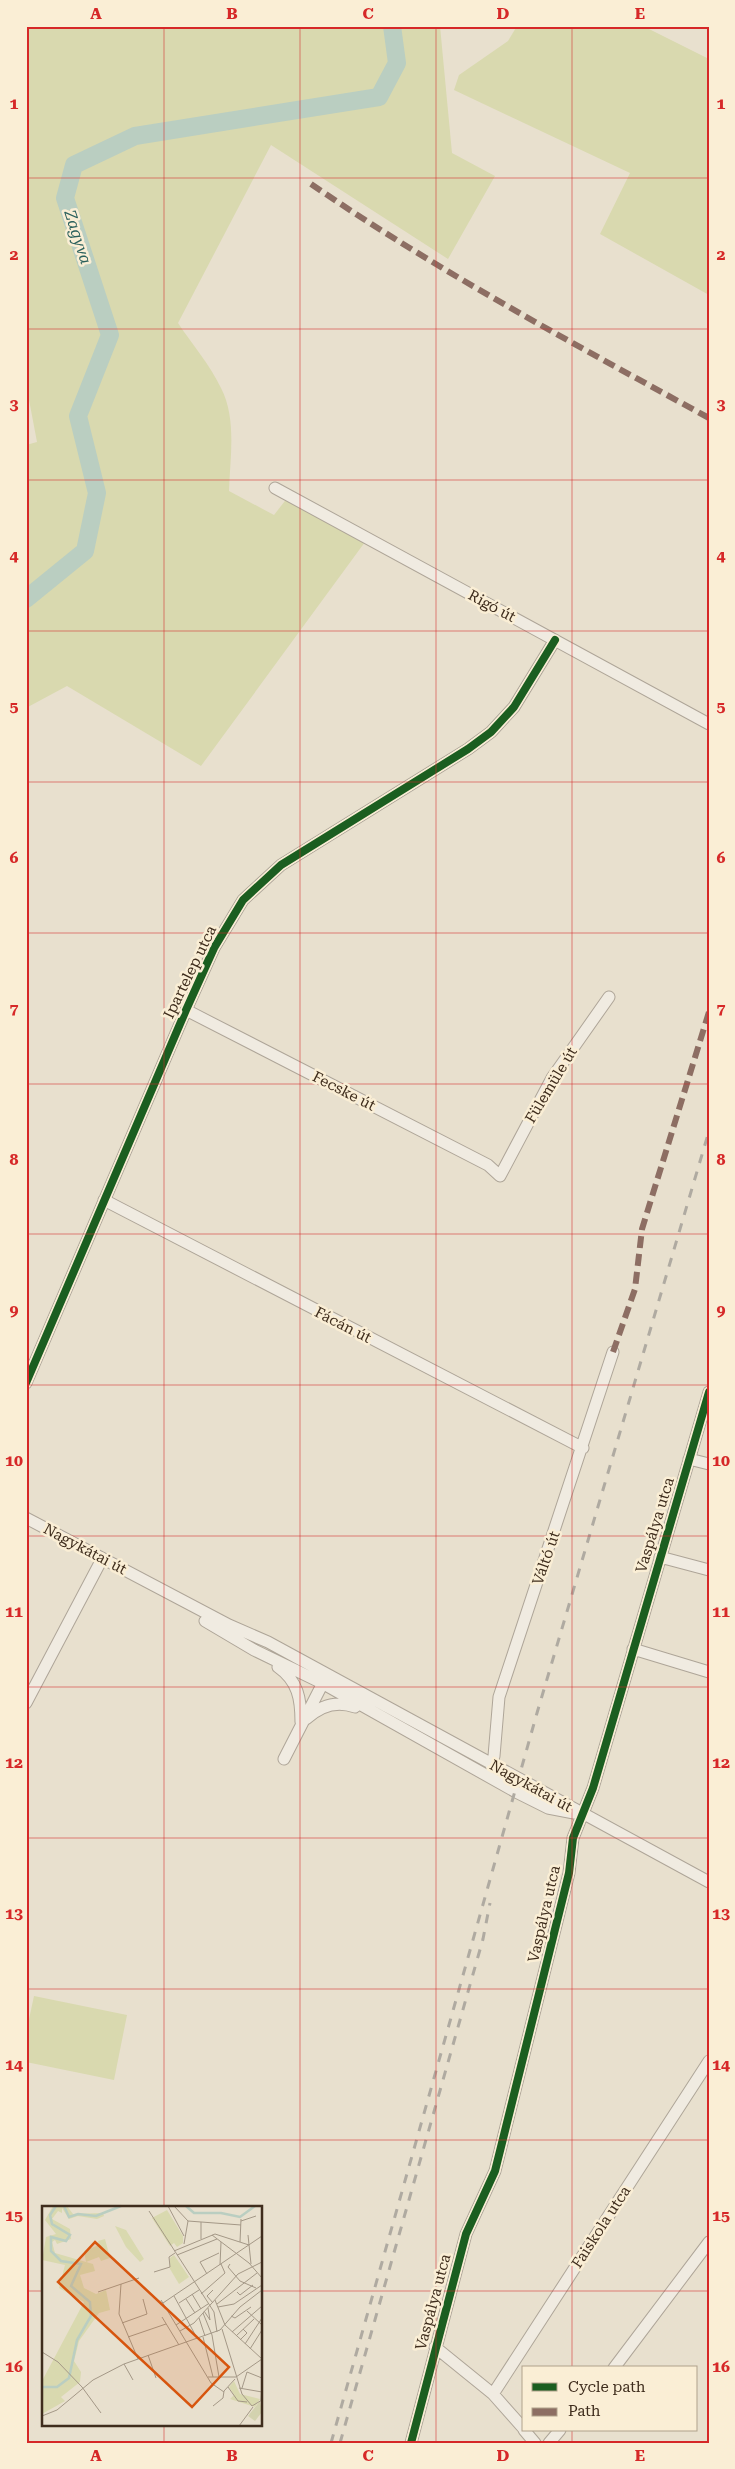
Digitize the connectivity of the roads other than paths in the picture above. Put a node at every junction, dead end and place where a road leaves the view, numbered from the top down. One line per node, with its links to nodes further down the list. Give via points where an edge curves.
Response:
1 (275, 488): 2 (street, Rigó út)
2 (555, 640): 3 (street, Rigó út); 5 (street, Ipartelep utca, via 514,708 491,732 281,865 243,900 214,948)
3 (709, 724)
4 (609, 997): 6 (street, Fülemüle út, via 552,1078)
5 (186, 1010): 6 (street, Fecske út, via 488,1166); 7 (street, Ipartelep utca)
6 (500, 1176)
7 (104, 1200): 9 (street, Ipartelep utca); 11 (street, Fácán út)
8 (612, 1352): 11 (street, Váltó út)
9 (26, 1382)
10 (709, 1392): 12 (street, Vaspálya utca)
11 (583, 1448): 27 (street, Váltó út, via 499,1697)
12 (689, 1459): 13 (street); 15 (street, Vaspálya utca)
13 (709, 1464)
14 (26, 1518): 16 (street, Nagykátai út)
15 (660, 1556): 17 (street); 19 (street, Vaspálya utca)
16 (102, 1558): 18 (street, Nagykátai út); 23 (street)
17 (709, 1570)
18 (143, 1581): 20 (street, Nagykátai út); 22 (street, Nagykátai út, via 229,1626 268,1642)
19 (633, 1649): 21 (street); 28 (street, Vaspálya utca)
20 (254, 1650): 22 (street, Nagykátai út); 25 (street, via 288,1674 297,1688)
21 (709, 1672)
22 (325, 1678): 24 (street, Nagykátai út); 25 (street); 27 (street, Nagykátai út)
23 (26, 1703)
24 (376, 1716): 25 (street, via 346,1704 329,1704 315,1711); 28 (street, Nagykátai út, via 548,1808)
25 (302, 1724): 26 (street)
26 (284, 1759)
27 (491, 1765): 28 (street, Nagykátai út)
28 (583, 1815): 29 (street); 32 (street, Vaspálya utca, via 573,1838 569,1873 495,2171 466,2234)
29 (709, 1882)
30 (709, 2060): 34 (street, Faiskola utca)
31 (709, 2242): 33 (street)
32 (435, 2347): 34 (street); 38 (street, Vaspálya utca)
33 (616, 2366)
34 (493, 2394): 35 (street)
35 (522, 2428)
36 (526, 2432): 39 (street)
37 (558, 2432): 40 (street)
38 (410, 2443)
39 (535, 2443)
40 (549, 2443)

